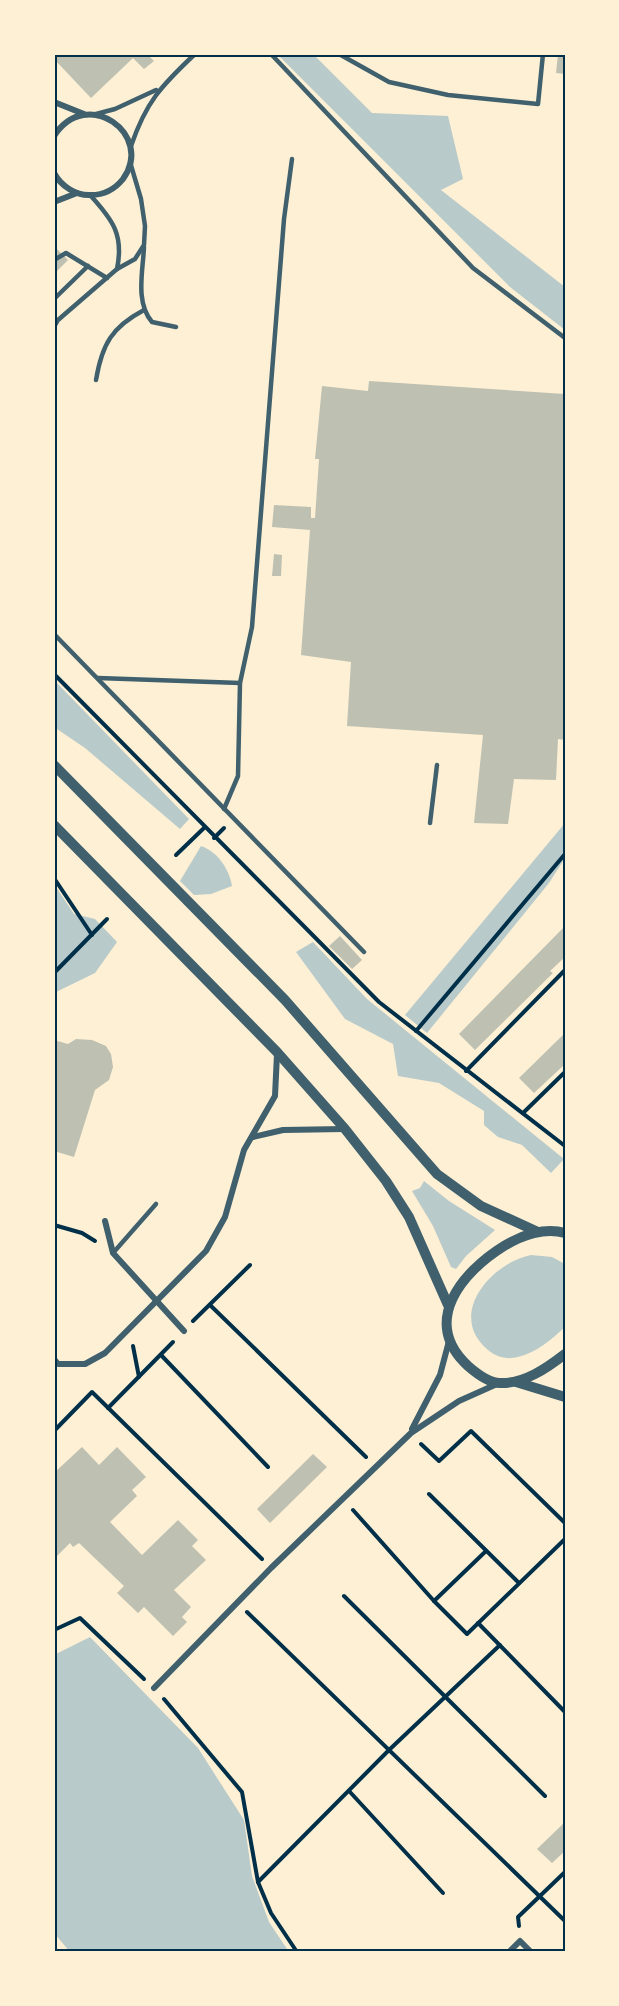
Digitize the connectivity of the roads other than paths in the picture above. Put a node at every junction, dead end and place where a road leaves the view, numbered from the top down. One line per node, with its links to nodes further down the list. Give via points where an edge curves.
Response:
1 (195, 54): 5 (lane)
2 (271, 54): 26 (lane, via 473,268)
3 (339, 54): 4 (lane, via 389,82 448,95 538,104)
4 (543, 54)
5 (159, 88): 8 (lane); 10 (lane)
6 (54, 102): 7 (street)
7 (84, 114): 8 (street); 9 (street, via 72,118)
8 (96, 114): 10 (street, via 118,125)
9 (54, 136)
10 (130, 148): 12 (street)
11 (292, 159): 30 (lane, via 252,627)
12 (130, 162): 15 (street, via 126,174 112,189); 17 (lane, via 141,199)
13 (54, 173): 14 (street, via 66,188)
14 (77, 193): 15 (street); 16 (street)
15 (90, 195): 20 (lane, via 110,217 117,234)
16 (54, 202)
17 (144, 245): 20 (lane, via 135,259); 23 (lane)
18 (54, 260): 19 (lane, via 66,253)
19 (88, 266): 21 (lane); 22 (lane)
20 (117, 269): 21 (lane)
21 (107, 278): 24 (lane)
22 (54, 299)
23 (144, 310): 25 (lane, via 152,322); 27 (lane, via 112,332)
24 (54, 327)
25 (176, 327)
26 (565, 338)
27 (96, 380)
28 (54, 634): 29 (lane)
29 (98, 678): 30 (lane); 33 (lane)
30 (240, 683): 33 (lane, via 238,776)
31 (54, 765): 43 (street, via 285,1000 437,1174 481,1206)
32 (437, 765): 34 (lane)
33 (224, 809): 36 (lane)
34 (430, 822)
35 (54, 825): 37 (street)
36 (364, 952)
37 (277, 1052): 38 (street); 39 (street, via 275,1096)
38 (345, 1129): 39 (street, via 283,1130); 46 (street, via 409,1217)
39 (252, 1137): 45 (street, via 244,1150 217,1236)
40 (156, 1204): 44 (lane)
41 (105, 1221): 44 (street)
42 (561, 1230): 43 (street)
43 (538, 1232): 46 (street, via 490,1255 459,1287)
44 (113, 1253): 45 (street)
45 (156, 1301): 47 (street); 50 (street, via 105,1353 85,1364 58,1364)
46 (448, 1305): 48 (street)
47 (184, 1331)
48 (449, 1341): 52 (street, via 471,1369); 54 (street, via 440,1375)
49 (565, 1354): 51 (street, via 547,1368)
50 (54, 1359)
51 (516, 1382): 52 (street); 53 (street)
52 (498, 1383): 54 (street, via 459,1401)
53 (565, 1397)
54 (411, 1432): 55 (street)
55 (154, 1688)
56 (508, 1952): 57 (street, via 520,1941)
57 (531, 1952)

